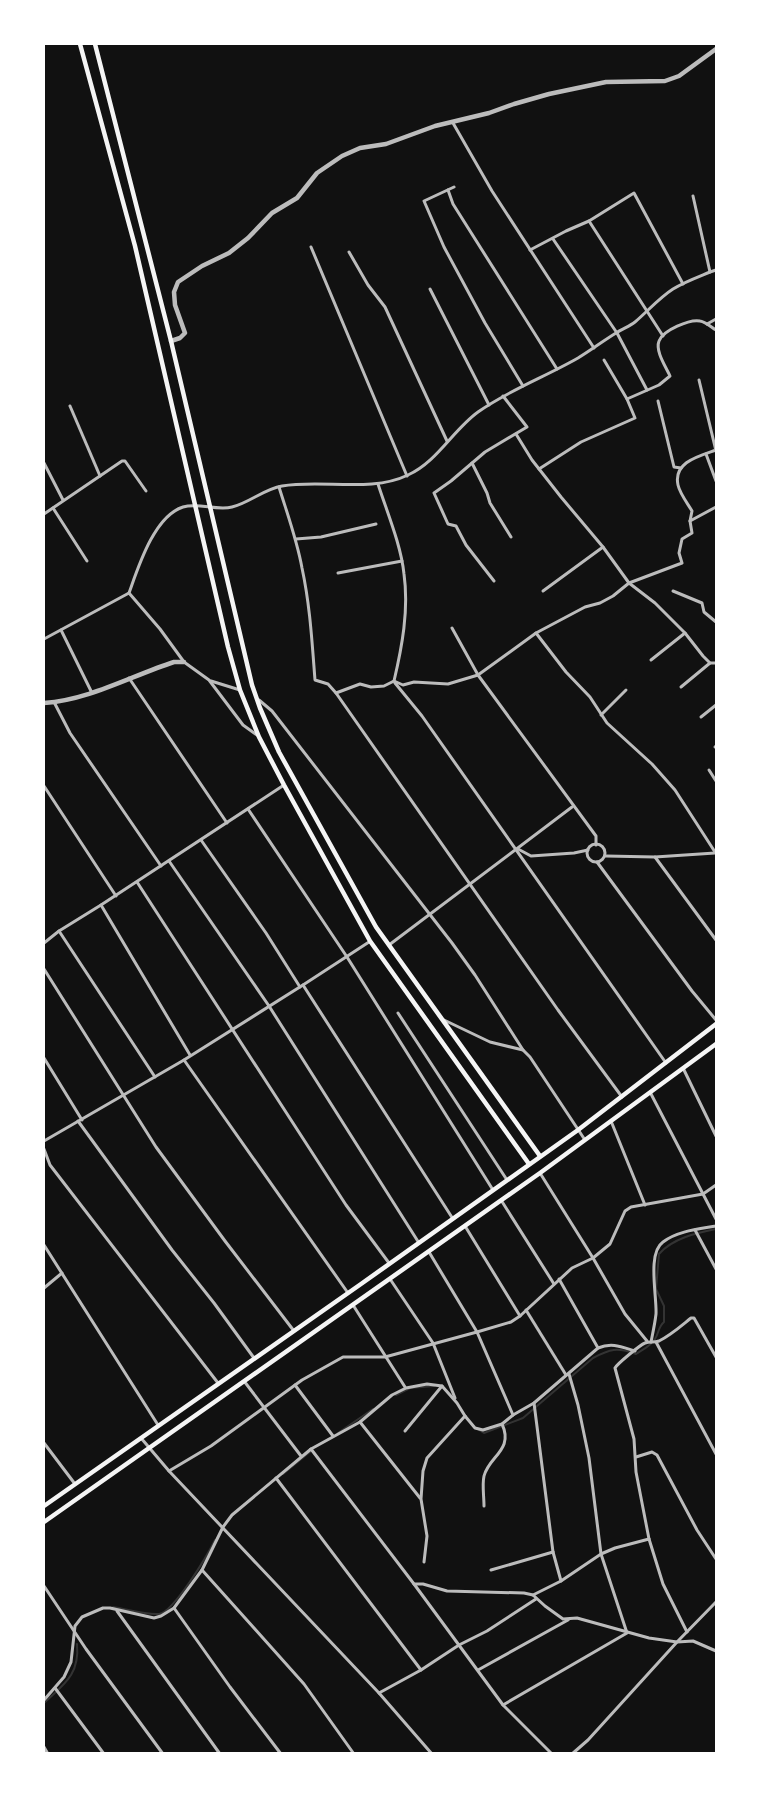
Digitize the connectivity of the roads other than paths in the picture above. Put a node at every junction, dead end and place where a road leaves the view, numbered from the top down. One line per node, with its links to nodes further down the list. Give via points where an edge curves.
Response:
1 (80, 44): 50 (main road, via 135,246)
2 (95, 44): 23 (main road)
3 (717, 49): 4 (street, via 680,76 665,81 583,86)
4 (453, 123): 11 (street); 23 (street, via 360,148 316,173 297,198 272,213 248,238 178,282 175,305 185,333)
5 (454, 187): 6 (street)
6 (448, 190): 26 (street, via 453,204); 28 (street, via 424,201 444,247)
7 (693, 196): 14 (street)
8 (589, 221): 9 (street); 15 (street, via 634,193); 17 (street)
9 (553, 238): 11 (street); 21 (street)
10 (311, 247): 44 (street)
11 (530, 250): 24 (street)
12 (349, 252): 36 (street, via 385,307)
13 (717, 270): 14 (street)
14 (710, 272): 15 (street)
15 (683, 284): 17 (street)
16 (430, 289): 33 (street)
17 (646, 311): 21 (street); 22 (street)
18 (717, 319): 19 (street)
19 (707, 324): 20 (street); 22 (street, via 694,320)
20 (717, 330)
21 (617, 333): 24 (street); 29 (street)
22 (663, 336): 29 (street, via 659,351 670,376)
23 (171, 341): 53 (main road)
24 (594, 348): 26 (street)
25 (604, 360): 31 (street)
26 (557, 369): 28 (street)
27 (699, 380): 37 (street)
28 (523, 386): 30 (street)
29 (647, 390): 31 (street)
30 (503, 396): 33 (street); 35 (street, via 526,427)
31 (627, 399): 42 (street, via 635,418 581,442)
32 (658, 400): 41 (street, via 674,467)
33 (489, 405): 36 (street)
34 (70, 406): 43 (street)
35 (516, 434): 40 (street); 42 (street)
36 (447, 441): 44 (street, via 426,464)
37 (716, 451): 38 (street)
38 (706, 454): 41 (street); 45 (street)
39 (44, 463): 49 (street)
40 (471, 463): 57 (street); 63 (street, via 434,493 447,524 456,526)
41 (681, 468): 55 (street, via 678,486 692,511)
42 (539, 469): 59 (street)
43 (100, 476): 48 (street, via 125,461); 49 (street)
44 (408, 476): 46 (street)
45 (717, 481)
46 (378, 483): 47 (street); 61 (street)
47 (279, 487): 53 (street, via 232,507); 58 (street)
48 (146, 491)
49 (63, 500): 52 (street)
50 (195, 506): 53 (street); 67 (street, via 182,507 170,514 155,532); 83 (main road)
51 (717, 507): 55 (street)
52 (53, 508): 54 (street); 60 (street)
53 (210, 508): 87 (main road)
54 (44, 514)
55 (690, 521): 64 (street, via 692,533 682,539 679,553 682,563)
56 (376, 524): 58 (street)
57 (511, 537)
58 (296, 539): 86 (street, via 309,604 315,680 328,684)
59 (603, 547): 64 (street); 65 (street)
60 (87, 561)
61 (402, 561): 62 (street); 81 (street, via 406,599)
62 (338, 573)
63 (494, 581)
64 (629, 583): 71 (street, via 606,600); 72 (street)
65 (543, 591)
66 (673, 591): 68 (street, via 702,603 704,612)
67 (129, 593): 70 (street); 75 (street)
68 (717, 622)
69 (452, 628): 78 (street)
70 (61, 630): 73 (street); 85 (street)
71 (536, 633): 78 (street); 93 (street)
72 (685, 633): 74 (street); 76 (street)
73 (44, 639)
74 (651, 660)
75 (184, 662): 79 (street); 80 (street)
76 (710, 663): 77 (street); 82 (street)
77 (717, 663)
78 (478, 675): 81 (street, via 448,684 404,685); 100 (street)
79 (129, 678): 85 (street); 102 (street)
80 (209, 680): 83 (street); 95 (street, via 243,725)
81 (394, 681): 86 (street, via 384,686 360,684); 105 (street)
82 (681, 687)
83 (240, 690): 92 (main road)
84 (626, 690): 93 (street)
85 (92, 693): 88 (street)
86 (336, 693): 114 (street)
87 (256, 697): 91 (main road); 117 (street, via 272,711)
88 (54, 702): 89 (street); 112 (street)
89 (44, 703)
90 (717, 705): 94 (street)
91 (260, 708): 92 (main road); 122 (main road, via 279,752)
92 (248, 712): 95 (main road)
93 (601, 715): 107 (street, via 675,790)
94 (701, 717)
95 (260, 737): 98 (main road)
96 (709, 770): 97 (street)
97 (717, 781)
98 (284, 785): 101 (street); 120 (main road)
99 (44, 786): 115 (street)
100 (572, 806): 104 (street, via 596,836); 105 (street)
101 (248, 809): 102 (street); 123 (street)
102 (227, 823): 103 (street)
103 (201, 840): 110 (street); 125 (street)
104 (596, 845): 106 (street); 108 (street, via 602,847)
105 (517, 849): 106 (street, via 531,856); 114 (street); 136 (street)
106 (588, 850): 111 (street, via 590,859)
107 (716, 852): 109 (street)
108 (606, 856): 109 (street); 111 (street)
109 (655, 857): 119 (street)
110 (169, 861): 112 (street); 126 (street)
111 (597, 862): 129 (street)
112 (161, 866): 113 (street)
113 (137, 882): 115 (street); 130 (street)
114 (471, 885): 117 (street); 141 (street)
115 (116, 896): 116 (street)
116 (101, 905): 118 (street); 133 (street)
117 (430, 915): 122 (street); 132 (street, via 475,975)
118 (59, 930): 121 (street); 138 (street)
119 (717, 940)
120 (370, 941): 123 (street); 150 (main road)
121 (44, 943)
122 (389, 945): 128 (main road)
123 (347, 957): 125 (street); 154 (street)
124 (44, 969): 140 (street)
125 (302, 986): 126 (street); 158 (street)
126 (268, 1006): 130 (street); 163 (street)
127 (398, 1013): 152 (street)
128 (440, 1017): 132 (street, via 490,1042); 149 (main road)
129 (717, 1022): 136 (main road)
130 (233, 1029): 133 (street); 167 (street, via 346,1204)
131 (716, 1046): 137 (main road)
132 (523, 1050): 144 (street)
133 (190, 1055): 135 (street)
134 (44, 1058): 142 (street)
135 (184, 1060): 138 (street); 174 (street)
136 (666, 1064): 141 (main road)
137 (683, 1068): 139 (main road); 145 (street)
138 (155, 1077): 140 (street)
139 (650, 1092): 143 (main road); 155 (street)
140 (122, 1095): 142 (street); 178 (street, via 156,1147)
141 (622, 1097): 144 (main road)
142 (80, 1121): 147 (street); 186 (street)
143 (611, 1121): 146 (main road); 157 (street)
144 (578, 1130): 146 (street); 149 (main road)
145 (717, 1136)
146 (585, 1140): 151 (main road)
147 (44, 1141)
148 (44, 1149): 190 (street, via 50,1165)
149 (540, 1156): 150 (main road)
150 (529, 1164): 152 (main road)
151 (540, 1173): 156 (main road); 166 (street)
152 (507, 1179): 154 (main road)
153 (717, 1185): 155 (street)
154 (493, 1190): 158 (main road)
155 (703, 1194): 157 (street); 159 (street)
156 (501, 1200): 160 (main road); 172 (street)
157 (645, 1205): 166 (street, via 625,1211 610,1244)
158 (453, 1219): 163 (main road)
159 (717, 1219)
160 (465, 1226): 165 (main road); 177 (street)
161 (717, 1226): 162 (street)
162 (695, 1230): 168 (street); 180 (street, via 670,1237 656,1249 656,1313)
163 (419, 1243): 167 (main road)
164 (44, 1245): 169 (street)
165 (429, 1252): 170 (main road); 179 (street)
166 (593, 1258): 171 (street); 180 (street, via 626,1314)
167 (390, 1264): 174 (main road)
168 (717, 1269)
169 (62, 1273): 173 (street); 201 (street)
170 (390, 1279): 175 (main road); 182 (street)
171 (559, 1279): 172 (street); 183 (street)
172 (554, 1284): 176 (street)
173 (44, 1288)
174 (348, 1293): 178 (main road)
175 (353, 1305): 185 (street); 189 (main road)
176 (526, 1310): 177 (street); 188 (street)
177 (520, 1316): 179 (street)
178 (294, 1331): 186 (main road)
179 (477, 1332): 182 (street); 197 (street)
180 (649, 1342): 181 (street); 184 (street)
181 (656, 1342): 187 (street, via 694,1318); 208 (street)
182 (433, 1343): 185 (street); 194 (street)
183 (598, 1348): 184 (street, via 613,1344); 188 (street)
184 (635, 1351): 210 (street, via 615,1368)
185 (385, 1357): 191 (street, via 343,1357); 193 (street)
186 (254, 1358): 190 (main road)
187 (717, 1358)
188 (567, 1375): 195 (street); 221 (street, via 589,1458)
189 (244, 1381): 196 (street); 206 (main road)
190 (218, 1383): 201 (main road)
191 (295, 1385): 196 (street); 203 (street)
192 (442, 1386): 193 (street); 194 (street); 202 (street)
193 (406, 1388): 199 (street)
194 (457, 1403): 198 (street)
195 (534, 1403): 197 (street); 220 (street)
196 (264, 1407): 209 (street); 211 (street)
197 (513, 1415): 200 (street)
198 (465, 1416): 200 (street, via 475,1428 483,1430); 214 (street, via 427,1458)
199 (360, 1422): 203 (street); 214 (street)
200 (502, 1424): 216 (street, via 506,1438 484,1474)
201 (158, 1425): 204 (main road)
202 (405, 1431)
203 (333, 1436): 207 (street)
204 (141, 1438): 206 (street); 213 (main road)
205 (44, 1443): 213 (street)
206 (148, 1448): 211 (street); 217 (main road)
207 (311, 1449): 209 (street); 227 (street)
208 (717, 1454)
209 (301, 1456): 212 (street)
210 (636, 1457): 219 (street); 222 (street, via 652,1452 657,1455)
211 (169, 1471): 218 (street)
212 (276, 1477): 218 (street); 241 (street)
213 (75, 1484): 215 (main road)
214 (421, 1499): 223 (street, via 427,1536)
215 (44, 1506)
216 (484, 1506)
217 (44, 1522)
218 (223, 1527): 224 (street); 244 (street)
219 (649, 1539): 221 (street); 236 (street, via 663,1584)
220 (553, 1552): 225 (street); 226 (street)
221 (601, 1554): 226 (street); 237 (street)
222 (717, 1559)
223 (424, 1562)
224 (202, 1570): 232 (street); 253 (street, via 304,1684)
225 (491, 1570)
226 (561, 1581): 229 (street)
227 (414, 1584): 229 (street, via 447,1591); 239 (street)
228 (44, 1586): 235 (street)
229 (533, 1594): 230 (street)
230 (536, 1599): 234 (street, via 563,1619); 239 (street)
231 (717, 1602): 236 (street)
232 (174, 1608): 233 (street, via 154,1618); 252 (street)
233 (116, 1610): 235 (street, via 103,1608 82,1617); 251 (street)
234 (570, 1619): 237 (street); 242 (street)
235 (74, 1632): 243 (street, via 71,1662); 250 (street)
236 (687, 1632): 238 (street)
237 (627, 1633): 238 (street); 246 (street)
238 (677, 1642): 240 (street, via 693,1641); 256 (street)
239 (459, 1645): 241 (street); 242 (street)
240 (717, 1651)
241 (421, 1670): 244 (street)
242 (478, 1670): 246 (street)
243 (55, 1688): 245 (street); 249 (street)
244 (379, 1694): 254 (street)
245 (44, 1700)
246 (503, 1704): 255 (street)
247 (44, 1747): 248 (street)
248 (48, 1754)
249 (104, 1754)
250 (163, 1754)
251 (220, 1754)
252 (281, 1754)
253 (354, 1754)
254 (432, 1754)
255 (552, 1754)
256 (572, 1754)

